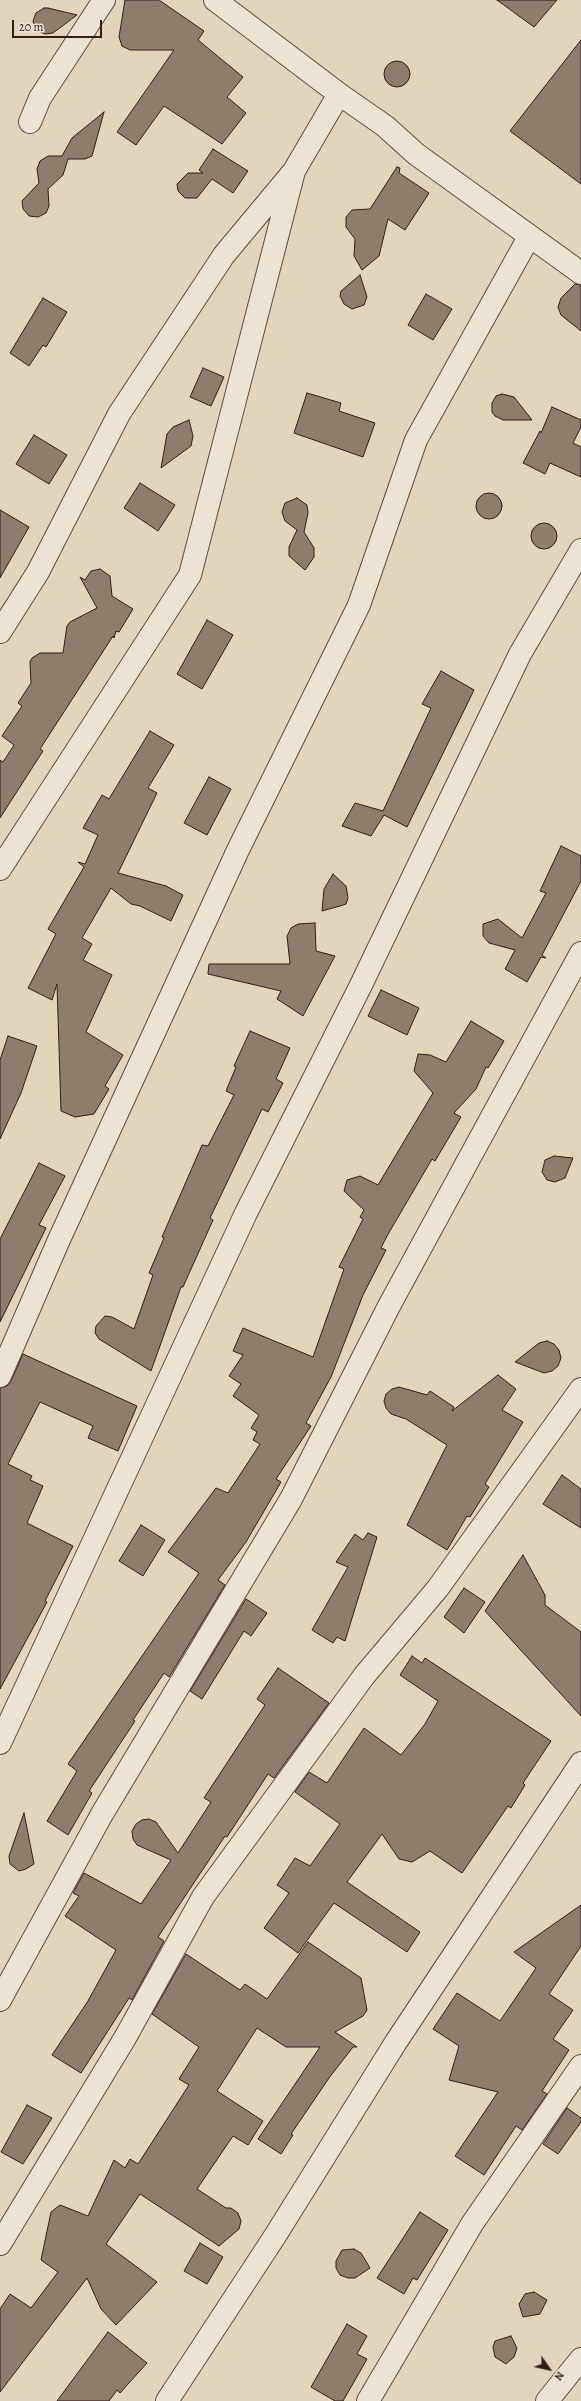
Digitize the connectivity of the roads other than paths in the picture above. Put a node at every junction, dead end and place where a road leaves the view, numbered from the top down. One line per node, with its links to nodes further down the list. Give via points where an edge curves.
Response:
1 (104, 0): 4 (street, via 40,98)
2 (215, 0): 3 (street)
3 (339, 94): 5 (street); 6 (street, via 385,126 416,154)
4 (30, 122)
5 (294, 171): 9 (street, via 224,255 119,414 38,572); 10 (street, via 190,575)
6 (529, 238): 7 (street); 12 (street, via 416,440 360,604 238,850 58,1242)
7 (581, 273)
8 (581, 550): 14 (street, via 520,654 360,987 246,1213)
9 (0, 632)
10 (0, 869)
11 (581, 953): 16 (street, via 390,1306 290,1499 102,1814)
12 (0, 1376)
13 (581, 1389): 18 (street, via 438,1588 364,1676 203,1897 125,2038)
14 (0, 1743)
15 (581, 1763): 20 (street, via 396,2042 275,2236)
16 (0, 2000)
17 (581, 2066): 21 (street, via 472,2224)
18 (0, 2244)
19 (581, 2359): 22 (street)
20 (167, 2401)
21 (368, 2401)
22 (547, 2401)

